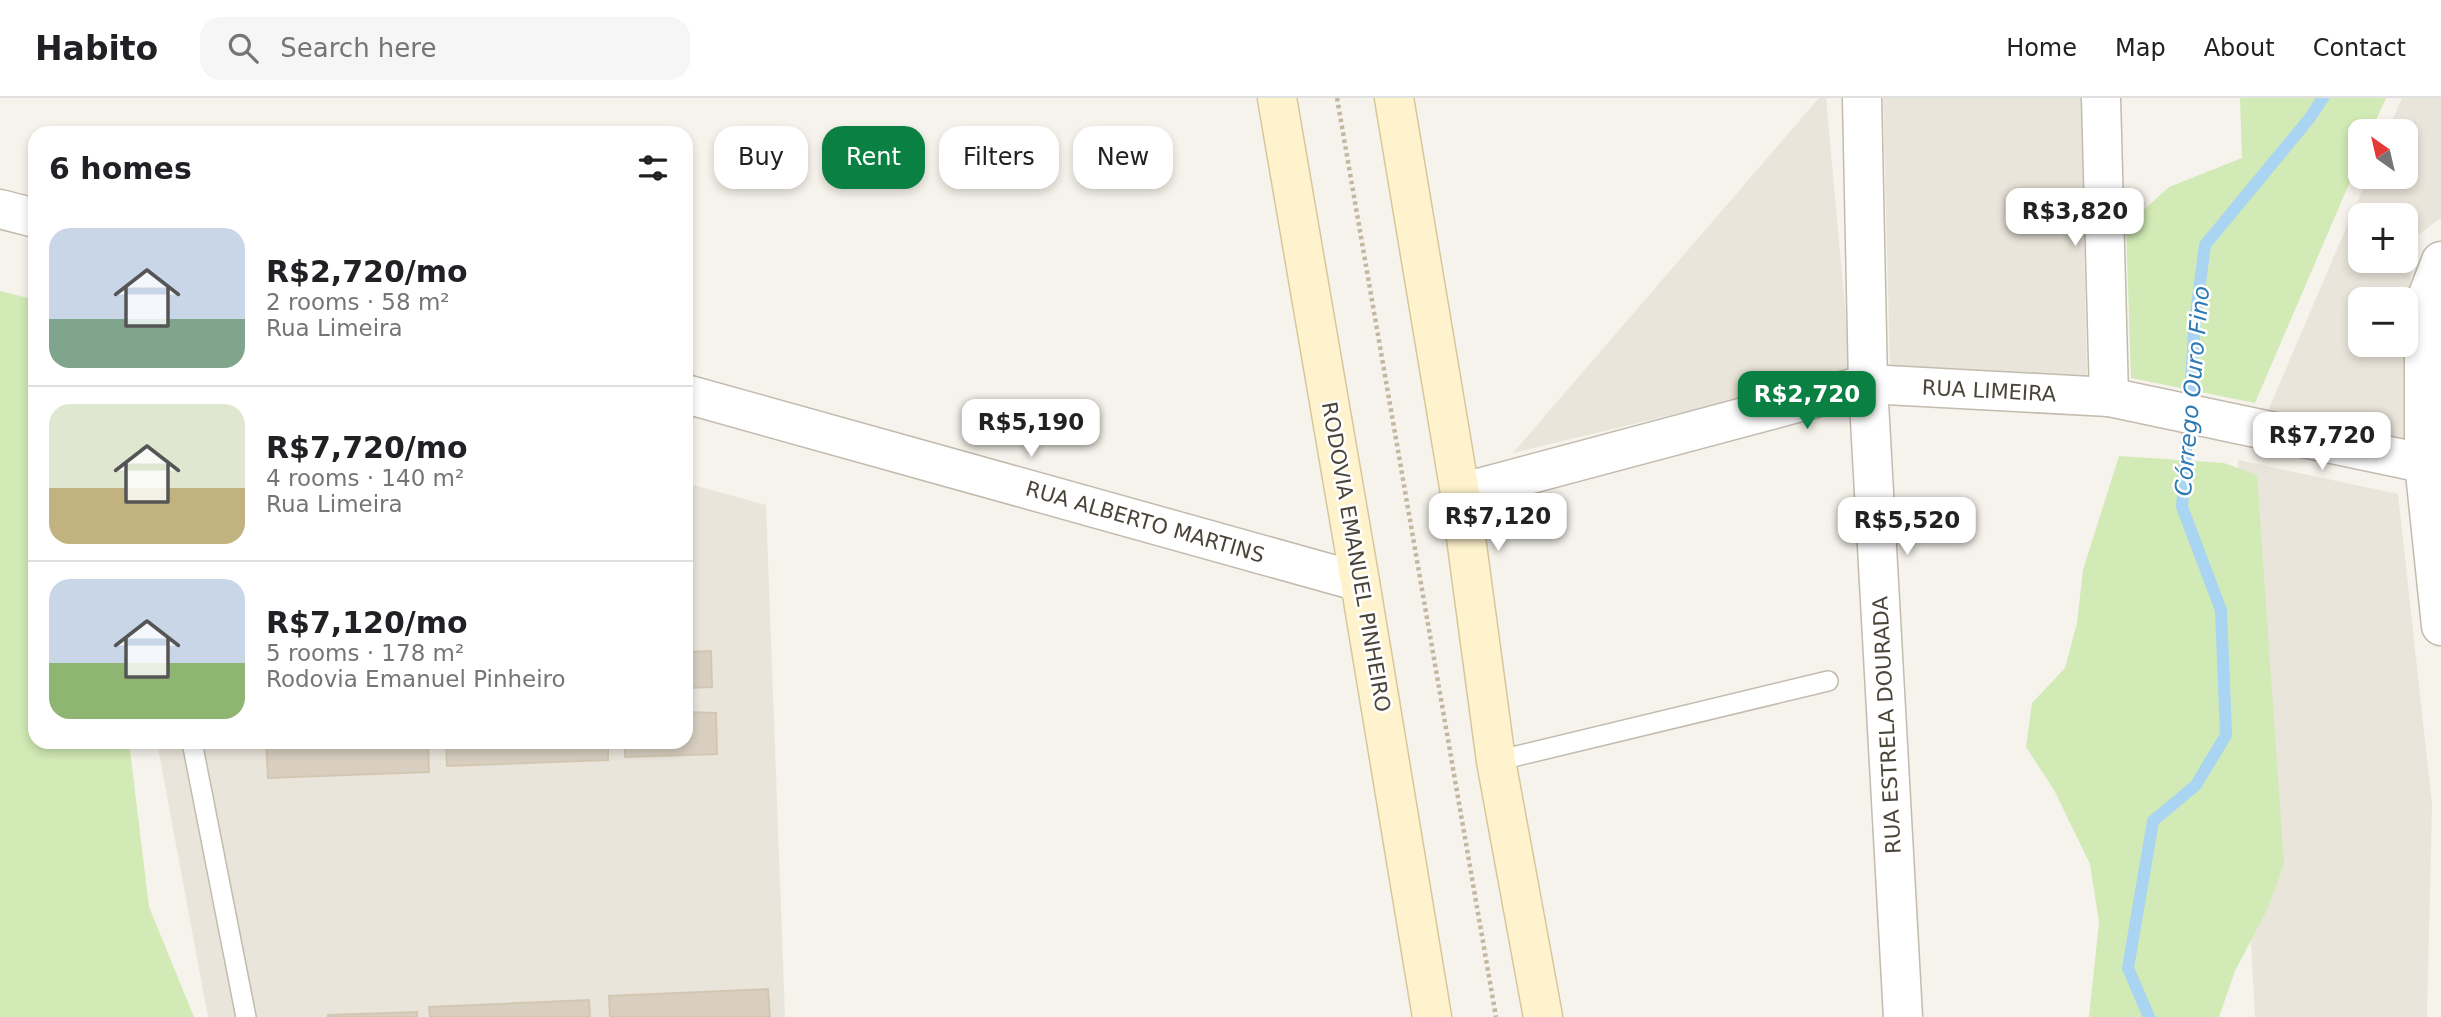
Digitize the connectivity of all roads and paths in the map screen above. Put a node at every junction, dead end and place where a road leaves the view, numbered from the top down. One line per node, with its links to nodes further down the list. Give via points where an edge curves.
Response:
1 (1277, 98): 14 (main road, RODOVIA EMANUEL PINHEIRO)
2 (1337, 98): 21 (path)
3 (1394, 98): 13 (main road)
4 (1862, 98): 9 (street, RUA ESTRELA DOURADA)
5 (2101, 98): 11 (street)
6 (0, 209): 7 (street)
7 (28, 216)
8 (2441, 261): 12 (street, via 2424,304)
9 (1868, 384): 11 (street, RUA LIMEIRA); 13 (street, RUA LIMEIRA); 23 (street, RUA ESTRELA DOURADA)
10 (693, 396): 14 (street, RUA ALBERTO MARTINS)
11 (2109, 397): 12 (street, RUA LIMEIRA)
12 (2433, 465): 15 (street)
13 (1460, 493): 18 (main road)
14 (1360, 582): 20 (main road, RODOVIA EMANUEL PINHEIRO)
15 (2441, 626)
16 (1828, 681): 18 (lane)
17 (193, 749): 19 (lane)
18 (1496, 761): 22 (main road)
19 (246, 1017)
20 (1432, 1017)
21 (1496, 1017)
22 (1543, 1017)
23 (1903, 1017)

